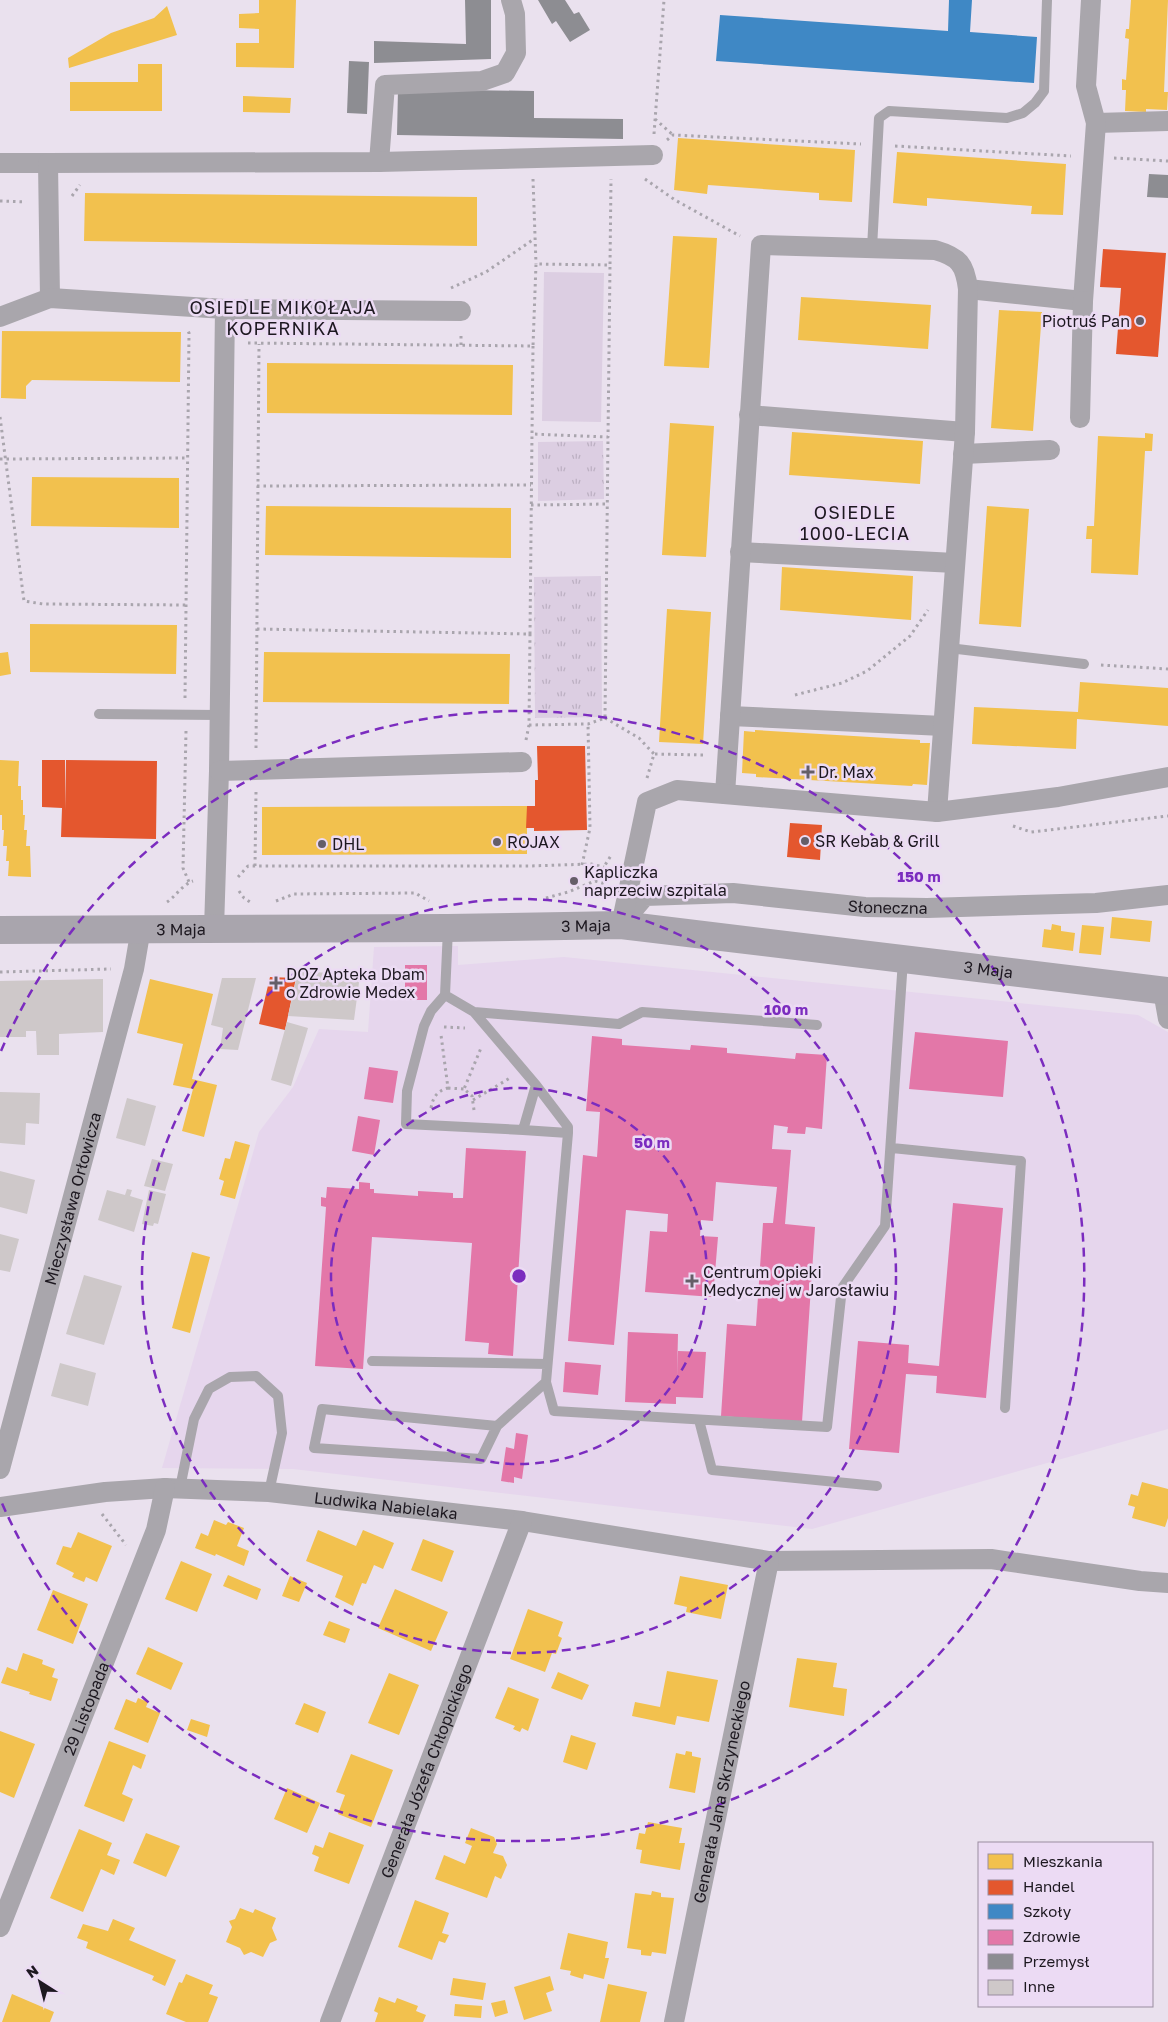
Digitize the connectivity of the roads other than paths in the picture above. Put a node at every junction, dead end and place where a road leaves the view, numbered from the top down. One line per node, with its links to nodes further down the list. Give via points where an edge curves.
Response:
1 (511, 0): 7 (street, via 515,14 516,53 505,72 482,81 385,85)
2 (1047, 0): 10 (lane, via 1044,91 1023,113 1007,118 889,111 879,118)
3 (1091, 0): 5 (street, via 1086,86)
4 (1168, 121): 5 (street)
5 (1096, 123): 13 (street)
6 (653, 155): 7 (street)
7 (379, 162): 9 (street)
8 (0, 163): 9 (street)
9 (48, 163): 12 (street)
10 (872, 248): 11 (street, via 935,250 948,254 966,272); 17 (street, via 761,245)
11 (968, 289): 13 (street); 19 (street)
12 (50, 298): 14 (street); 16 (street)
13 (1083, 300): 18 (street)
14 (225, 309): 15 (street); 27 (street)
15 (451, 311)
16 (0, 316)
17 (749, 415): 19 (street); 22 (street)
18 (1080, 418)
19 (965, 432): 21 (street)
20 (1050, 450): 21 (street)
21 (963, 454): 23 (street)
22 (740, 552): 23 (street); 28 (street)
23 (954, 572): 24 (street)
24 (949, 648): 25 (lane); 29 (street)
25 (1084, 664)
26 (99, 714): 27 (lane)
27 (219, 715): 31 (street)
28 (730, 716): 29 (street); 33 (street)
29 (943, 726): 34 (street)
30 (522, 762): 31 (street)
31 (219, 770): 39 (street)
32 (1168, 777): 34 (street, via 1058,797)
33 (725, 794): 34 (street); 36 (street, via 677,790 647,802)
34 (937, 812)
35 (1168, 895): 36 (street, Słoneczna, via 1096,903 927,908 865,907 733,893 646,896)
36 (621, 925): 38 (street, 3 Maja); 41 (street, 3 Maja)
37 (141, 928): 39 (street, 3 Maja); 40 (street, 3 Maja); 57 (street, Mieczysława Orłowicza, via 134,969)
38 (448, 928): 39 (street, 3 Maja); 43 (lane)
39 (214, 929)
40 (0, 930)
41 (904, 959): 42 (street, 3 Maja); 50 (lane)
42 (1166, 991): 45 (street)
43 (445, 994): 44 (lane); 48 (lane, via 426,1022 408,1090 406,1124)
44 (474, 1012): 46 (lane, via 619,1024 642,1012); 47 (lane)
45 (1168, 1019)
46 (817, 1025)
47 (536, 1084): 48 (lane); 49 (lane, via 568,1127)
48 (523, 1130): 49 (lane)
49 (568, 1133): 52 (lane)
50 (892, 1148): 54 (lane, via 1021,1161); 55 (lane, via 885,1226 842,1288 827,1427)
51 (372, 1361): 52 (lane)
52 (547, 1364): 53 (lane)
53 (546, 1382): 55 (lane, via 554,1411); 56 (lane)
54 (1005, 1408)
55 (699, 1420): 59 (lane, via 712,1470)
56 (497, 1426): 56 (lane, via 322,1409 314,1448 481,1459)
57 (4, 1441): 58 (street, Mieczysława Orłowicza)
58 (0, 1469)
59 (877, 1486)
60 (172, 1488): 61 (street, Ludwika Nabielaka); 61 (lane, via 194,1419 209,1389 230,1377 256,1376 278,1396 282,1433); 62 (street, Ludwika Nabielaka, via 105,1492); 66 (street, 29 Listopada)
61 (269, 1492): 63 (street, Ludwika Nabielaka)
62 (0, 1507)
63 (522, 1521): 64 (street, Ludwika Nabielaka); 67 (street, Generała Józefa Chłopickiego)
64 (768, 1561): 65 (street, Ludwika Nabielaka, via 991,1559 1140,1581); 68 (street, Generała Jana Skrzyneckiego)
65 (1168, 1582)
66 (0, 1927)
67 (330, 2022)
68 (674, 2022)

